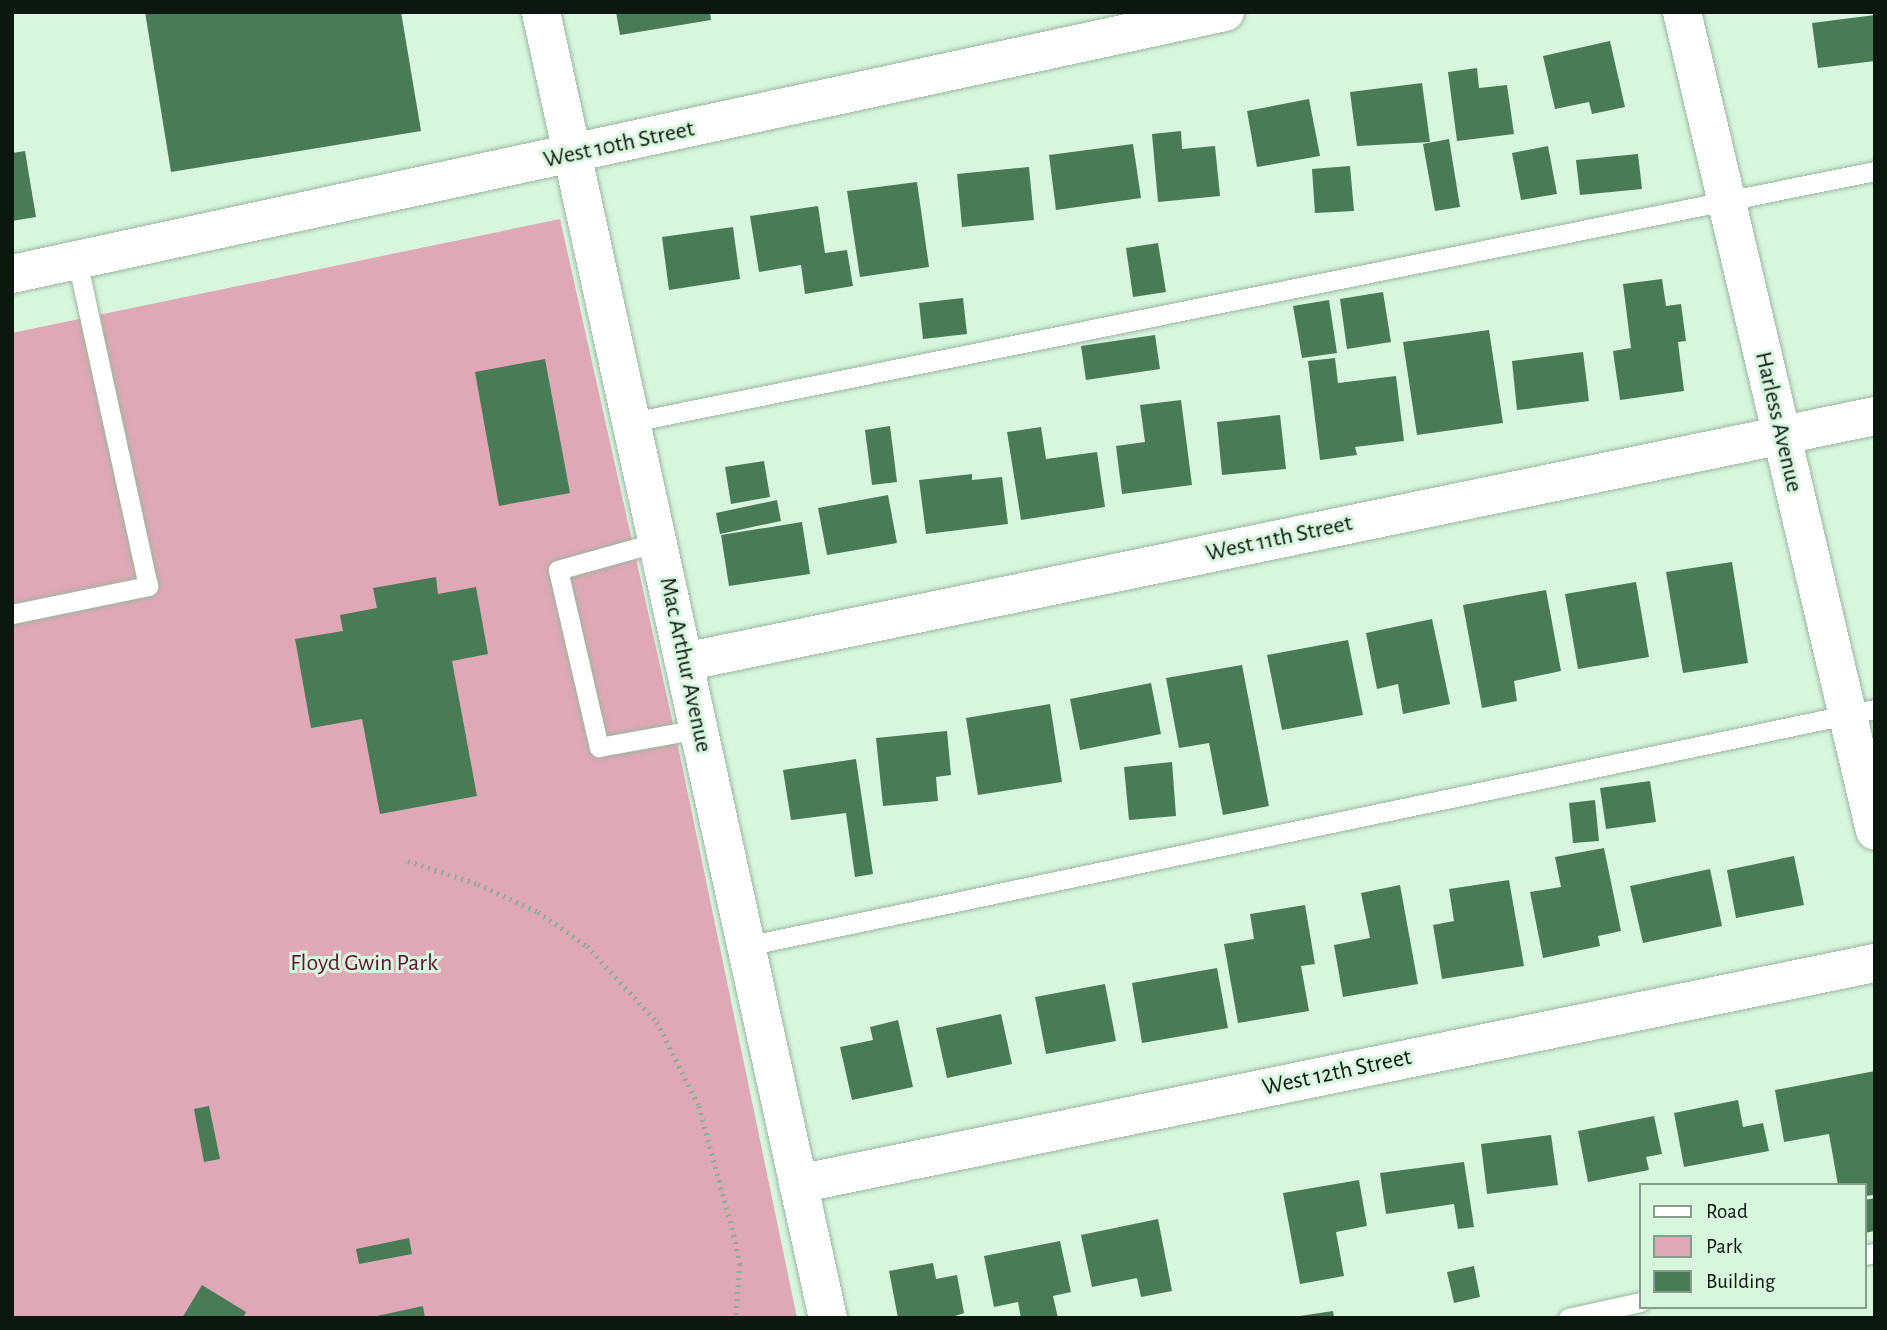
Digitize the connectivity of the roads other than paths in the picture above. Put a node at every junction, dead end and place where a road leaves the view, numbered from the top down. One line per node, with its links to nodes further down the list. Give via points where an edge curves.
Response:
1 (541, 12): 4 (street, Mac Arthur Avenue)
2 (1225, 12): 4 (street, West 10th Street)
3 (1682, 12): 6 (street, Harless Avenue)
4 (573, 156): 7 (street, West 10th Street); 10 (street, Mac Arthur Avenue)
5 (1875, 171): 6 (lane)
6 (1727, 203): 10 (lane); 11 (street, Harless Avenue)
7 (77, 260): 8 (street, West 10th Street); 13 (lane, via 148,586)
8 (12, 274)
9 (1875, 416): 11 (street, West 11th Street)
10 (632, 422): 12 (street, Mac Arthur Avenue)
11 (1781, 435): 14 (street, West 11th Street); 15 (street, Harless Avenue)
12 (658, 542): 14 (street, Mac Arthur Avenue); 16 (lane, via 558,570 599,747)
13 (12, 614)
14 (684, 662): 16 (street, Mac Arthur Avenue)
15 (1861, 712): 17 (street, Harless Avenue); 18 (lane)
16 (699, 729): 18 (street, Mac Arthur Avenue)
17 (1875, 831)
18 (746, 947): 20 (street, Mac Arthur Avenue)
19 (1875, 963): 20 (street, West 12th Street)
20 (798, 1184): 22 (street, Mac Arthur Avenue)
21 (1638, 1302): 23 (lane)
22 (828, 1318)
23 (1568, 1318)

